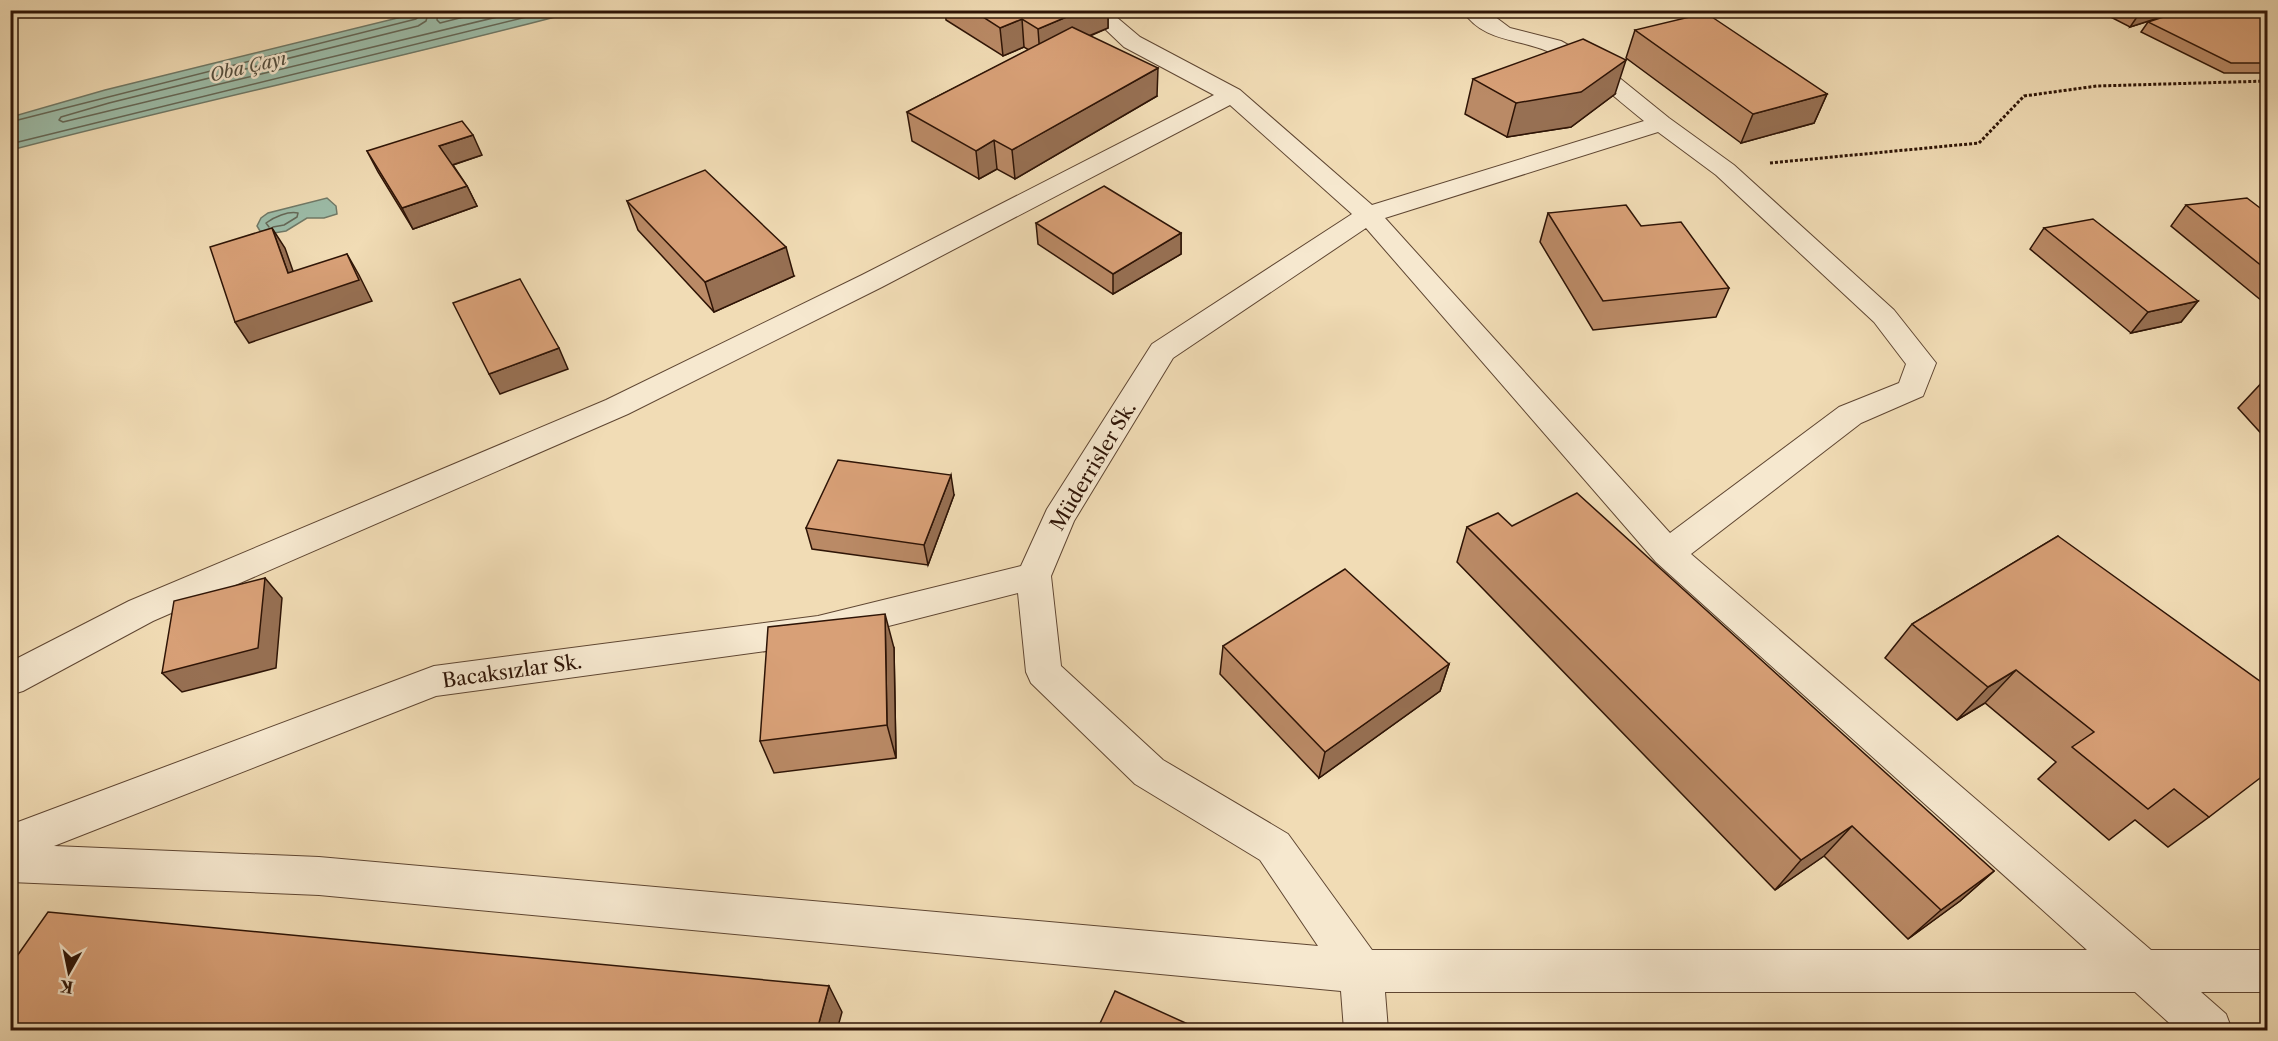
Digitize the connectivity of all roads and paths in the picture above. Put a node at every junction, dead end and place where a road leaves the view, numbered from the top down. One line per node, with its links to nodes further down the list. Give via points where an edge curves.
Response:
1 (1095, 10): 4 (street, via 1132,42)
2 (1472, 10): 5 (street, via 1502,33 1553,46 1593,68)
3 (2268, 81): 6 (path, via 2097,86 2024,96 1978,143)
4 (1232, 95): 7 (street); 10 (street, via 872,281 617,407 141,610)
5 (1661, 123): 6 (street); 7 (street, Müderrisler Sk.)
6 (1725, 170): 8 (street, via 1884,316 1921,363 1912,389 1850,415)
7 (1368, 214): 8 (street); 9 (street, Müderrisler Sk., via 1162,351 1059,518)
8 (1668, 553): 15 (street)
9 (1034, 576): 11 (street, Bacaksızlar Sk., via 818,630 434,681); 14 (street, Müderrisler Sk., via 1044,672 1149,772 1274,847)
10 (10, 681)
11 (10, 844)
12 (10, 863): 14 (street, via 319,876)
13 (2268, 971): 15 (street)
14 (1361, 972): 15 (street); 16 (street, Müderrisler Sk.)
15 (2145, 972): 17 (street)
16 (1366, 1030)
17 (2210, 1030)

